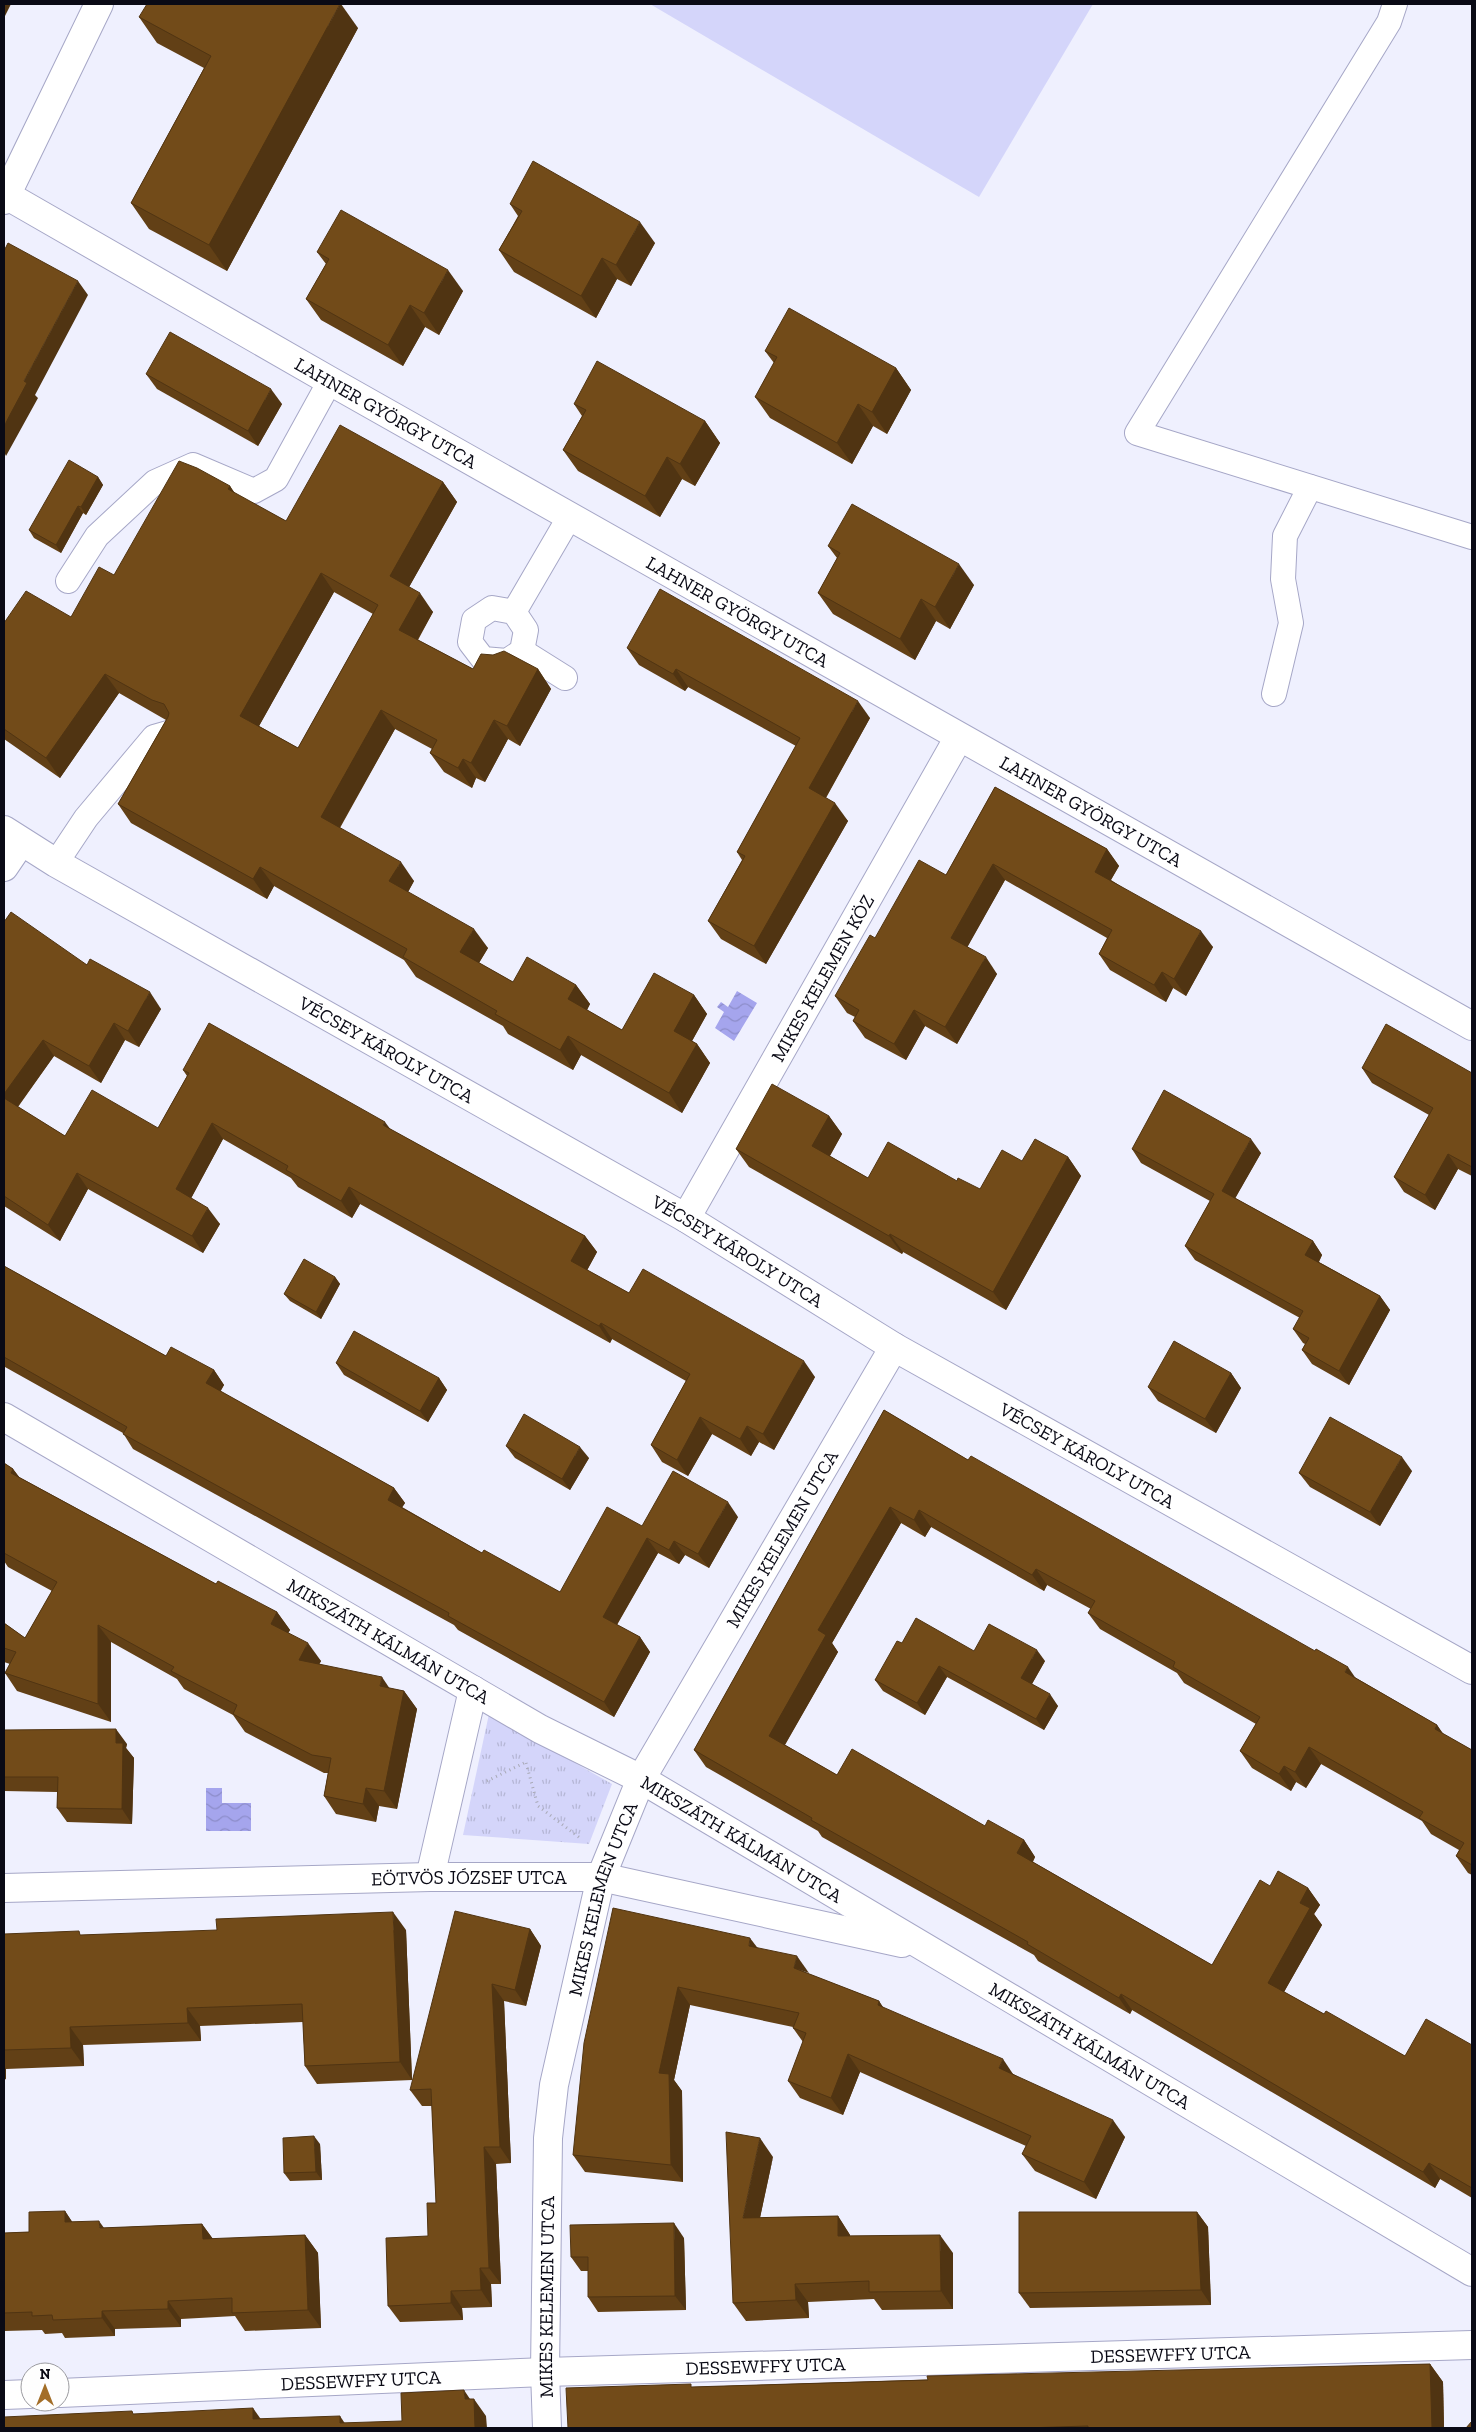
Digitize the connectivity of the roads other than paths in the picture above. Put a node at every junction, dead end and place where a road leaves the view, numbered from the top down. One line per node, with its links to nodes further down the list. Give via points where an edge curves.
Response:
1 (99, 4): 3 (street)
2 (1395, 4): 5 (lane, via 1389,22 1137,434)
3 (5, 198): 4 (street, LAHNER GYÖRGY UTCA)
4 (330, 381): 6 (street, LAHNER GYÖRGY UTCA); 8 (lane, via 276,479 254,491 193,465 155,482 97,536)
5 (1310, 487): 7 (lane); 12 (lane, via 1285,536 1283,579 1290,623)
6 (570, 516): 9 (lane); 14 (street, LAHNER GYÖRGY UTCA)
7 (1472, 537)
8 (68, 581)
9 (514, 612): 10 (lane, via 526,630); 10 (lane, via 492,608 474,620 470,642 483,659 507,661)
10 (522, 651): 11 (lane)
11 (565, 678)
12 (1274, 694)
13 (168, 733): 16 (lane, via 154,736 86,818)
14 (959, 736): 18 (street, LAHNER GYÖRGY UTCA); 19 (street, MIKES KELEMEN KÖZ)
15 (12, 836): 16 (street, VÉCSEY KÁROLY UTCA); 17 (street)
16 (56, 863): 19 (street, VÉCSEY KÁROLY UTCA)
17 (4, 867)
18 (1472, 1026)
19 (686, 1218): 20 (street, VÉCSEY KÁROLY UTCA)
20 (894, 1347): 22 (street, VÉCSEY KÁROLY UTCA); 24 (street, MIKES KELEMEN UTCA)
21 (4, 1417): 23 (street, MIKSZÁTH KÁLMÁN UTCA)
22 (1472, 1670)
23 (473, 1690): 24 (street, MIKSZÁTH KÁLMÁN UTCA, via 540,1729); 26 (street)
24 (641, 1779): 25 (street, MIKES KELEMEN UTCA); 28 (street, MIKSZÁTH KÁLMÁN UTCA)
25 (605, 1869): 26 (street, EÖTVÖS JÓZSEF UTCA); 28 (street, EÖTVÖS JÓZSEF UTCA); 31 (street, MIKES KELEMEN UTCA, via 554,2085 548,2138)
26 (430, 1876): 27 (street, EÖTVÖS JÓZSEF UTCA)
27 (4, 1888)
28 (926, 1948): 29 (street, MIKSZÁTH KÁLMÁN UTCA)
29 (1472, 2272)
30 (1472, 2345): 31 (street, DESSEWFFY UTCA)
31 (545, 2372): 32 (street, DESSEWFFY UTCA); 35 (street, MIKES KELEMEN UTCA)
32 (70, 2393)
33 (20, 2394): 34 (street)
34 (4, 2395)
35 (547, 2428)

